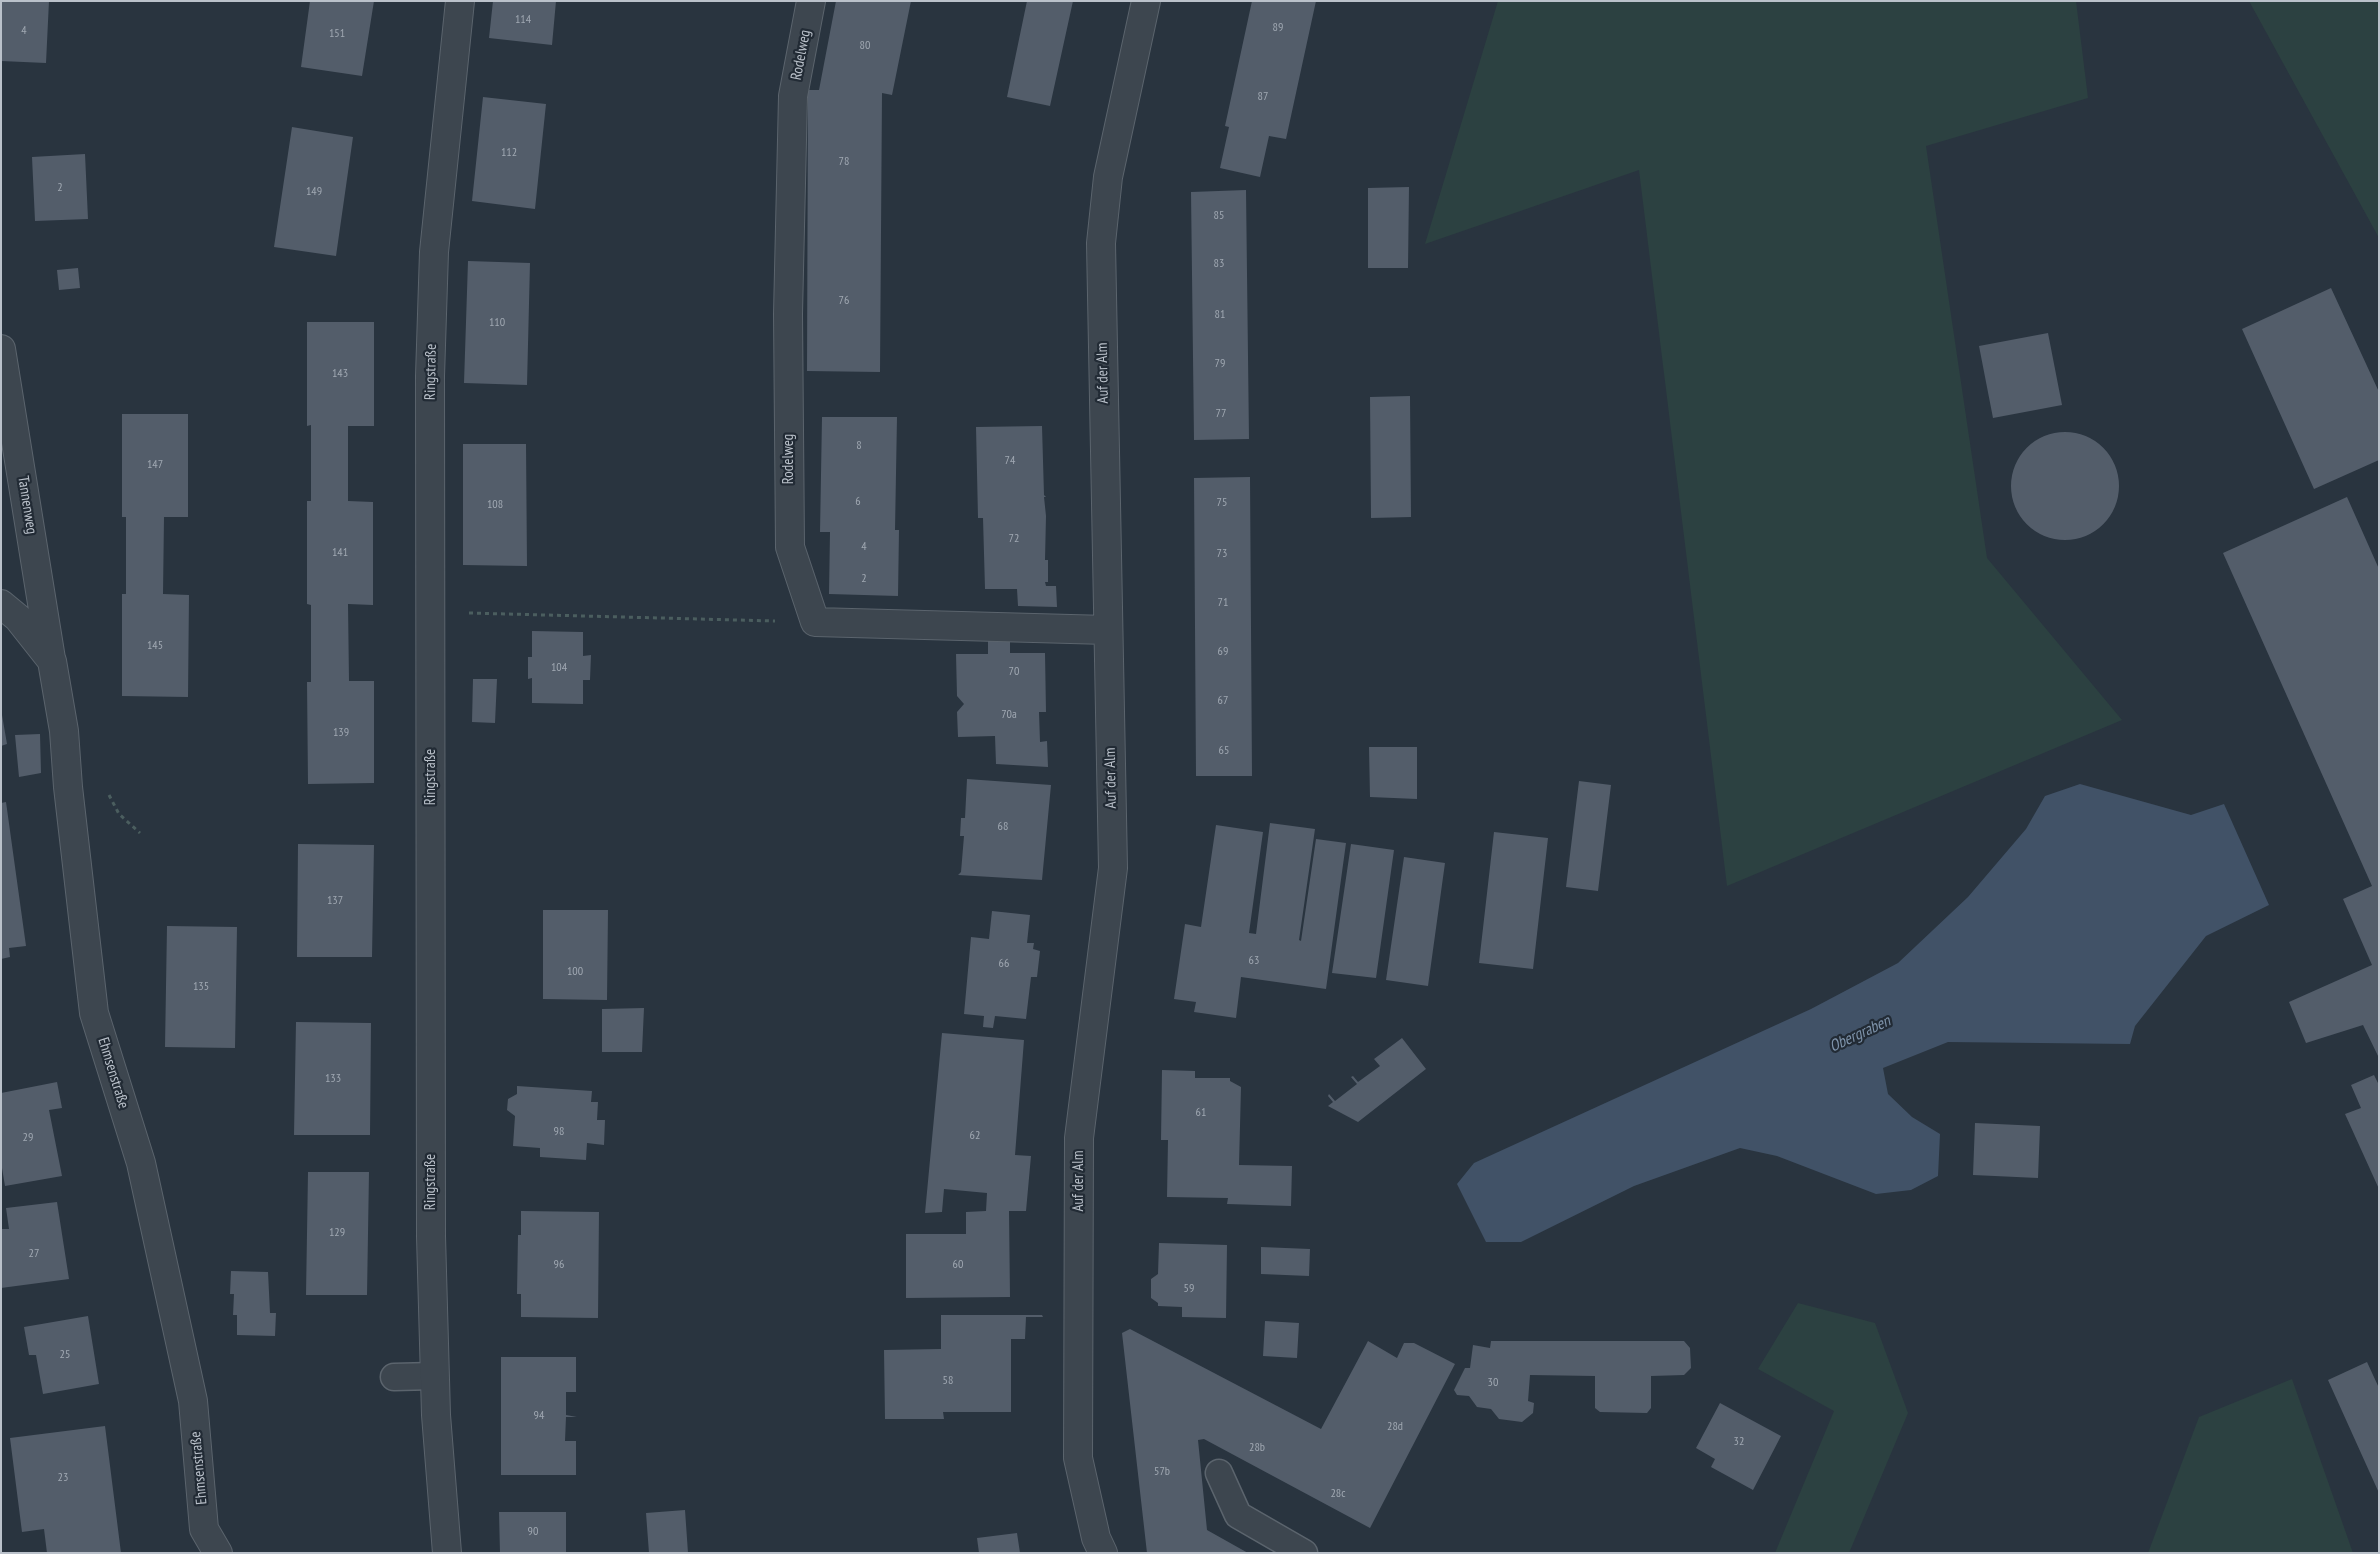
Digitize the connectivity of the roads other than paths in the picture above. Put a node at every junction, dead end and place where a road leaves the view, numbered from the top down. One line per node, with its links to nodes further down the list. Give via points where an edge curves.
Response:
1 (460, 1): 8 (street, Ringstraße, via 434,252 430,376)
2 (811, 1): 6 (street, Rodelweg, via 793,96 788,314 790,547 815,622)
3 (1146, 1): 6 (street, Auf der Alm, via 1108,177 1101,243)
4 (1, 349): 7 (street, Tannenweg)
5 (1, 604): 7 (street, Ehmsenstraße, via 18,618)
6 (1107, 630): 13 (street, Auf der Alm, via 1113,868 1079,1138 1078,1458 1096,1538)
7 (52, 661): 11 (street, Ehmsenstraße, via 64,731 94,1013 141,1163 193,1401 204,1529)
8 (434, 1376): 9 (lane); 12 (street, Ringstraße)
9 (394, 1377)
10 (1219, 1473): 14 (lane, via 1238,1516)
11 (218, 1553)
12 (447, 1553)
13 (1103, 1553)
14 (1304, 1553)

